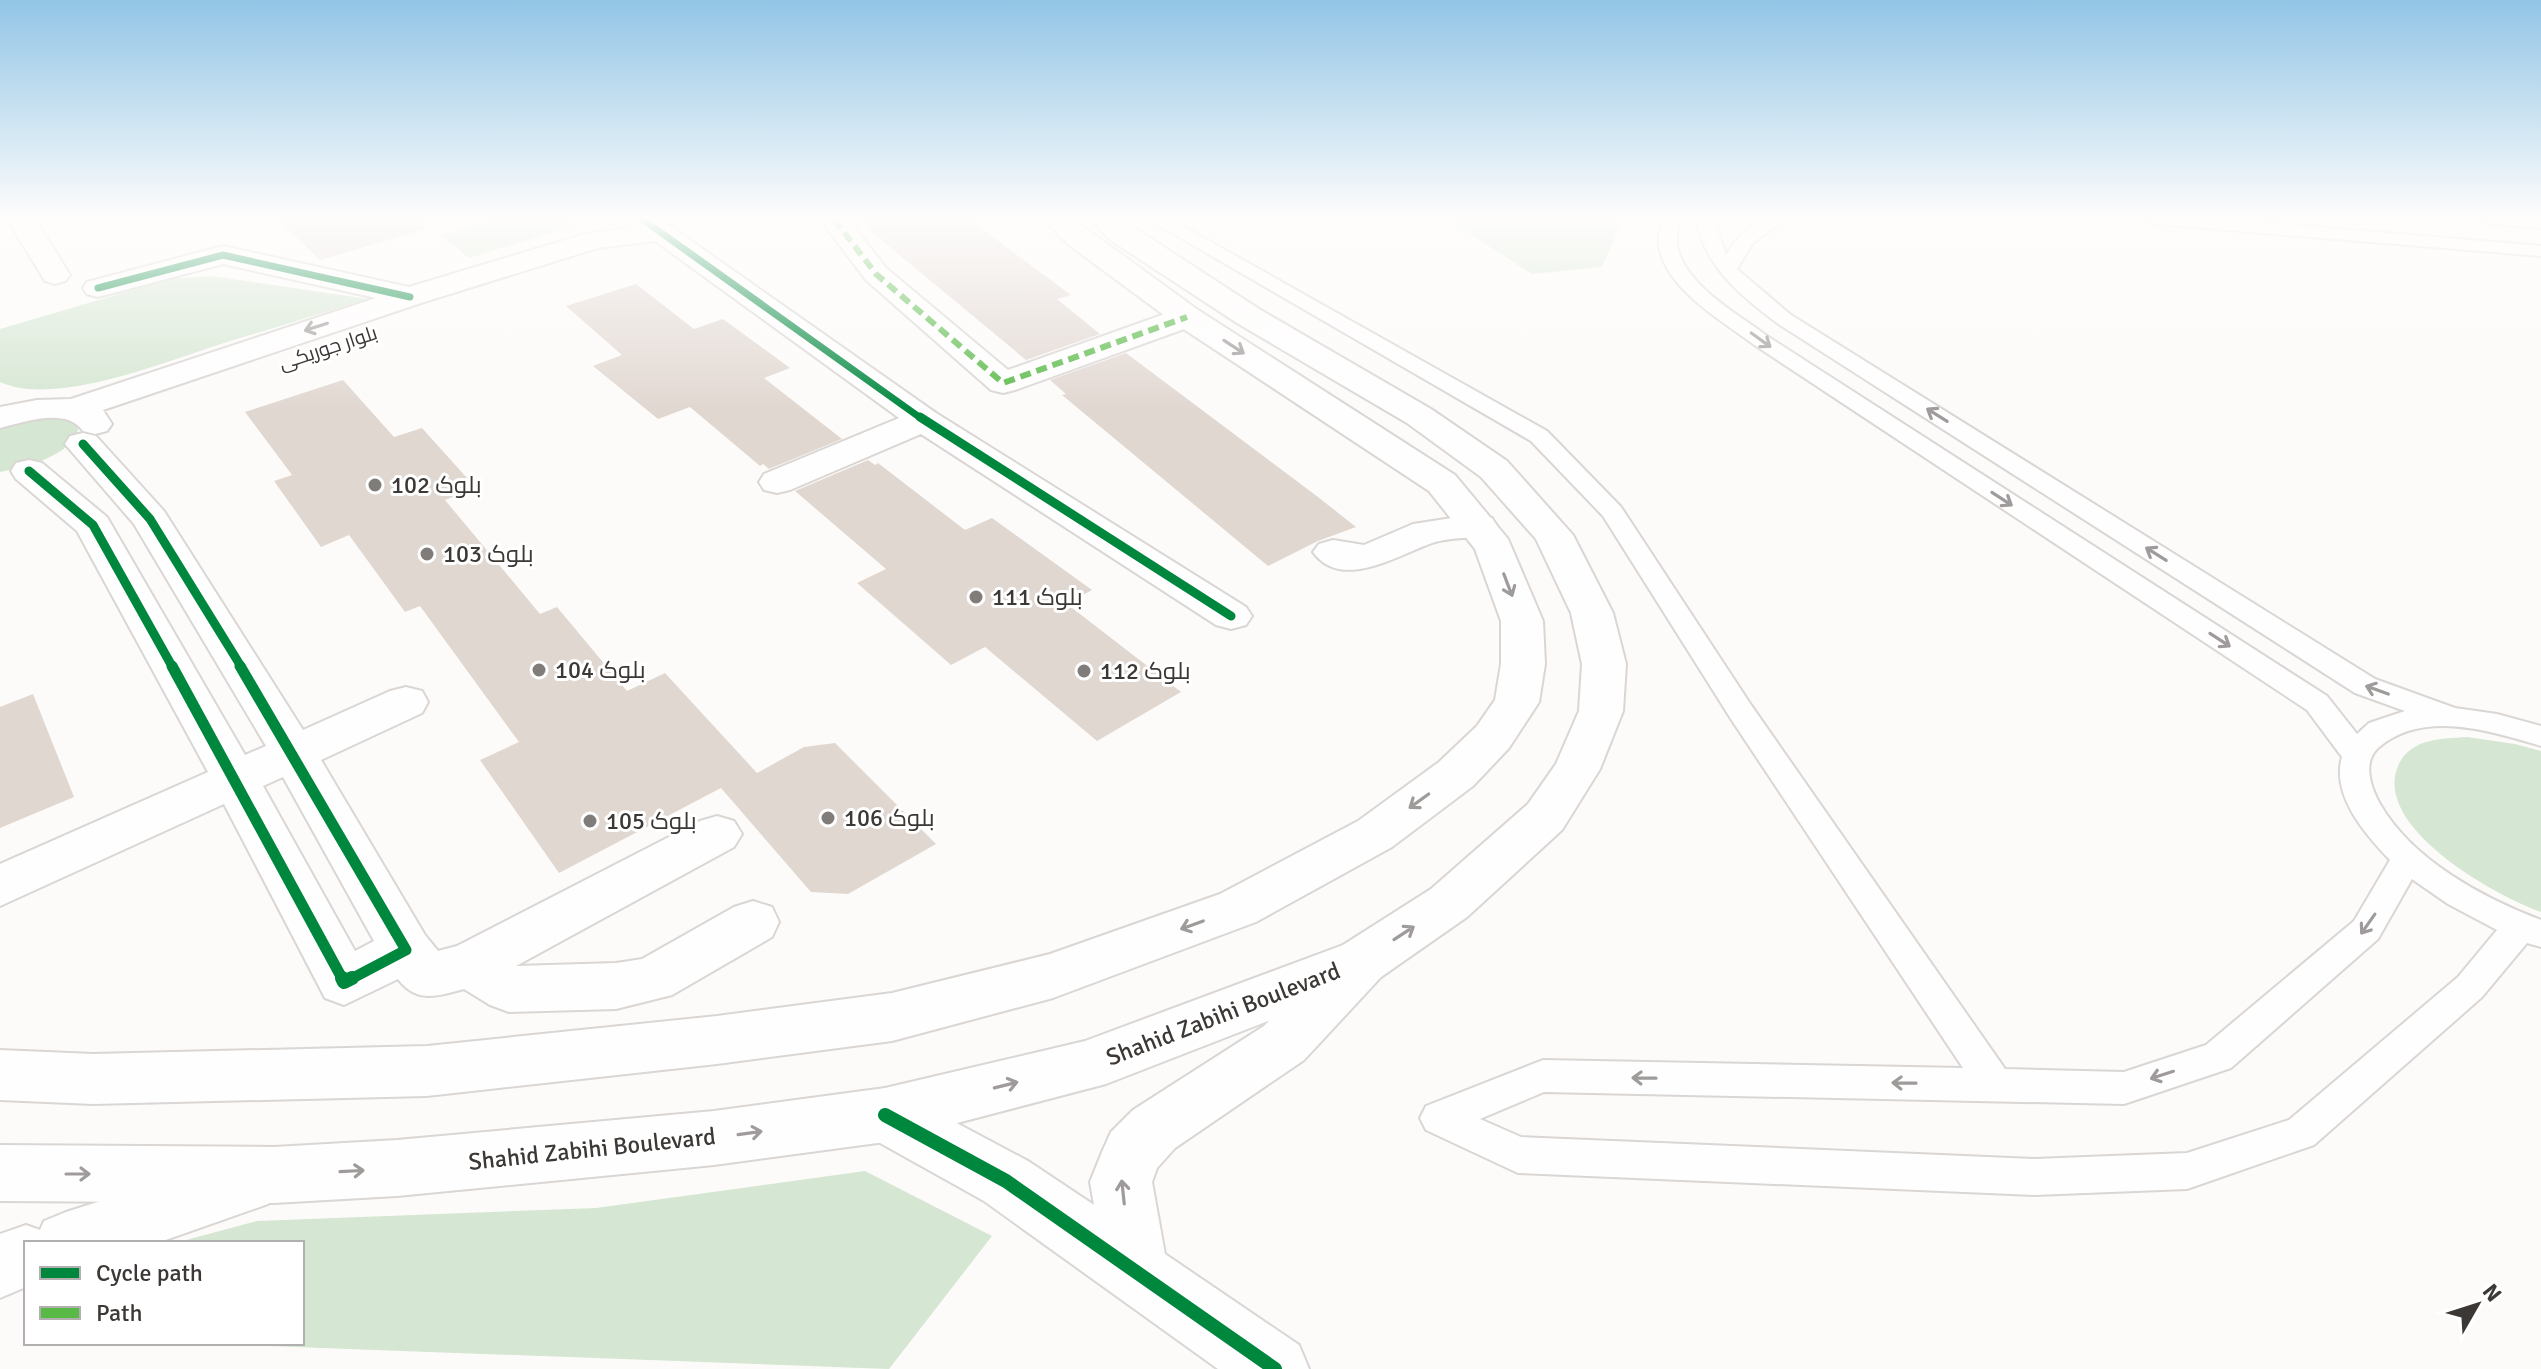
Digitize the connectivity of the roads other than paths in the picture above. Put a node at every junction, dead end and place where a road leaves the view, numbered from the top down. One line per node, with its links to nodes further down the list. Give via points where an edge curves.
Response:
1 (117, 283): 13 (street)
2 (347, 283): 14 (street)
3 (396, 283): 14 (street)
4 (456, 283): 14 (street, بلوار جوریکی)
5 (522, 283): 18 (street, بلوار جوریکی)
6 (731, 283): 17 (street)
7 (886, 283): 15 (street, via 1003,383)
8 (1140, 283): 15 (street)
9 (1197, 283): 36 (street, Shahid Zabihi Boulevard, one-way to 9, via 1449,903 1545,817 1577,769 1601,711 1604,664 1592,613 1554,535 1494,469 1419,416)
10 (1269, 283): 39 (lane, via 1539,436 1612,512)
11 (1693, 283): 28 (lane, one-way to 28, via 1818,378 2317,703)
12 (1740, 283): 25 (lane, one-way to 12, via 2365,686 1784,319)
13 (98, 288)
14 (410, 297): 18 (street, بلوار جوریکی, one-way to 18)
15 (1187, 317): 21 (street, one-way to 21, via 1442,483)
16 (7, 411): 18 (street)
17 (924, 420): 20 (street); 23 (street)
18 (84, 426): 19 (street, via 69,454); 27 (street, via 150,519)
19 (14, 475): 29 (street, via 93,525)
20 (777, 482)
21 (1478, 526): 22 (street, via 1429,532 1376,555 1349,560); 38 (street, one-way to 38, via 1494,547 1522,621 1517,702 1493,737 1456,774 1375,834 1238,908 1053,976 892,1017 834,1025 427,1071 93,1079)
22 (1333, 552)
23 (1231, 616)
24 (406, 702): 27 (street)
25 (2451, 717): 26 (lane); 28 (lane, via 2406,720 2374,732)
26 (2541, 736)
27 (293, 753): 29 (street); 35 (street)
28 (2356, 754): 31 (lane, via 2356,784 2372,819)
29 (235, 780): 32 (street); 35 (street, via 344,982)
30 (717, 834): 37 (street)
31 (2408, 857): 34 (lane, via 2458,895); 39 (lane, one-way to 39, via 2366,930 2218,1057 2124,1088)
32 (0, 886)
33 (753, 922): 37 (street, via 653,979 616,986 509,989)
34 (2531, 930): 39 (lane, one-way to 34, via 1543,1076 1439,1118 1518,1155 2035,1177 2187,1171 2301,1133)
35 (406, 950): 37 (street, via 427,976)
36 (1362, 961): 40 (street, Shahid Zabihi Boulevard, one-way to 36, via 1086,1066); 46 (street, one-way to 36, via 1121,1182 1132,1152 1154,1129 1284,1043)
37 (470, 965)
38 (0, 1075)
39 (1994, 1084)
40 (885, 1115): 42 (street, Shahid Zabihi Boulevard, one-way to 40, via 714,1138); 46 (street, via 1006,1181)
41 (0, 1173): 42 (street, Shahid Zabihi Boulevard, one-way to 42)
42 (274, 1175): 43 (street)
43 (72, 1241)
44 (24, 1257): 45 (street)
45 (0, 1266)
46 (1135, 1269): 47 (street)
47 (1275, 1369)

